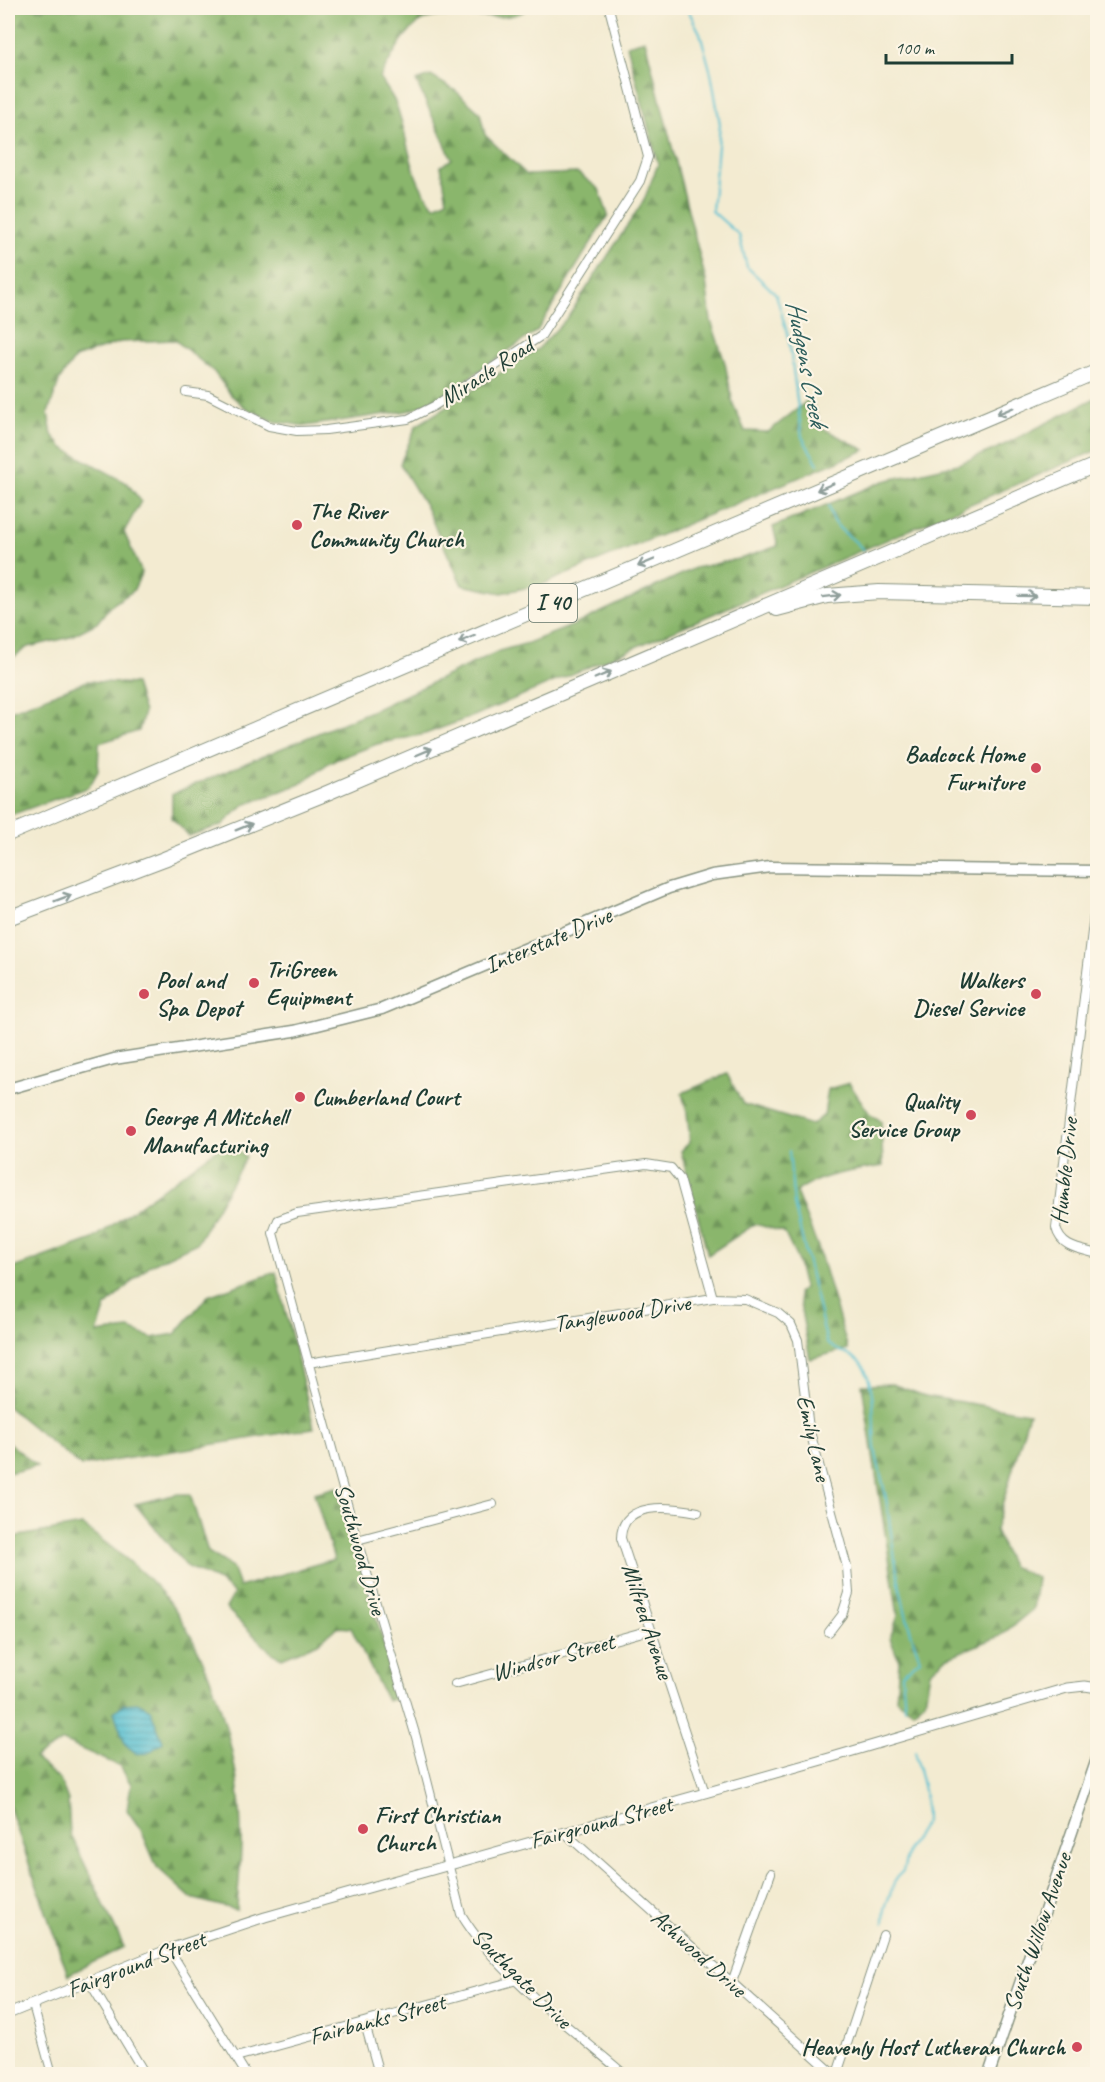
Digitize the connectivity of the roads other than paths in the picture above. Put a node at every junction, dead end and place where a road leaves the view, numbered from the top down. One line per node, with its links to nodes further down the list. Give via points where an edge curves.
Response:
1 (609, 8): 4 (street, Miracle Road, via 648,157 640,182 541,336 408,419 297,431 269,426 208,395)
2 (1098, 362): 5 (highway)
3 (1098, 371): 5 (highway, I 40)
4 (186, 392)
5 (1033, 399): 9 (highway, I 40, one-way to 9)
6 (1098, 464): 8 (highway)
7 (1098, 597): 8 (highway, one-way to 7, via 827,596 879,592)
8 (734, 619): 12 (highway, one-way to 8, via 320,796)
9 (8, 834)
10 (1098, 871): 13 (main road, Interstate Drive, via 770,867 712,875 669,888 382,1009 294,1031 114,1059)
11 (1098, 882): 15 (street, Humble Drive, via 1056,1228 1058,1238 1068,1246)
12 (8, 918)
13 (8, 1089)
14 (273, 1233): 16 (street, Tanglewood Drive, via 278,1220 297,1213 658,1164 671,1168 683,1186); 17 (street, Southwood Drive)
15 (1098, 1254)
16 (713, 1298): 17 (street, Tanglewood Drive); 22 (street, Emily Lane, via 745,1299 778,1312 798,1340 809,1428 847,1567 849,1593 842,1615)
17 (308, 1363): 20 (street, Southwood Drive)
18 (493, 1504): 20 (street)
19 (698, 1512): 21 (street, Milfred Avenue, via 674,1507 647,1508 628,1518 622,1527 621,1538)
20 (357, 1540): 29 (street, Southwood Drive)
21 (650, 1630): 23 (street, Windsor Street); 27 (street, Milfred Avenue)
22 (829, 1632)
23 (455, 1684)
24 (1098, 1688): 27 (street, Fairground Street, via 1067,1688)
25 (1098, 1756): 26 (main road, South Willow Avenue)
26 (1093, 1782): 46 (main road, South Willow Avenue)
27 (705, 1793): 28 (street, Fairground Street)
28 (564, 1832): 29 (street, Fairground Street); 35 (street, Ashwood Drive)
29 (450, 1863): 32 (street, Fairground Street); 33 (street, Southgate Drive, via 461,1914 472,1932)
30 (771, 1873): 35 (street)
31 (883, 1935): 45 (street)
32 (169, 1949): 34 (street, Fairground Street); 39 (street)
33 (517, 1980): 38 (street, Fairbanks Street); 44 (street, Southgate Drive)
34 (89, 1981): 36 (street, Fairground Street); 41 (street)
35 (732, 1982): 45 (street, Ashwood Drive)
36 (33, 2005): 37 (street, Fairground Street); 40 (street)
37 (8, 2014)
38 (364, 2024): 39 (street, Fairbanks Street); 43 (street)
39 (236, 2057): 42 (street)
40 (52, 2074)
41 (145, 2074)
42 (246, 2074)
43 (379, 2074)
44 (624, 2074)
45 (836, 2074)
46 (989, 2074)

